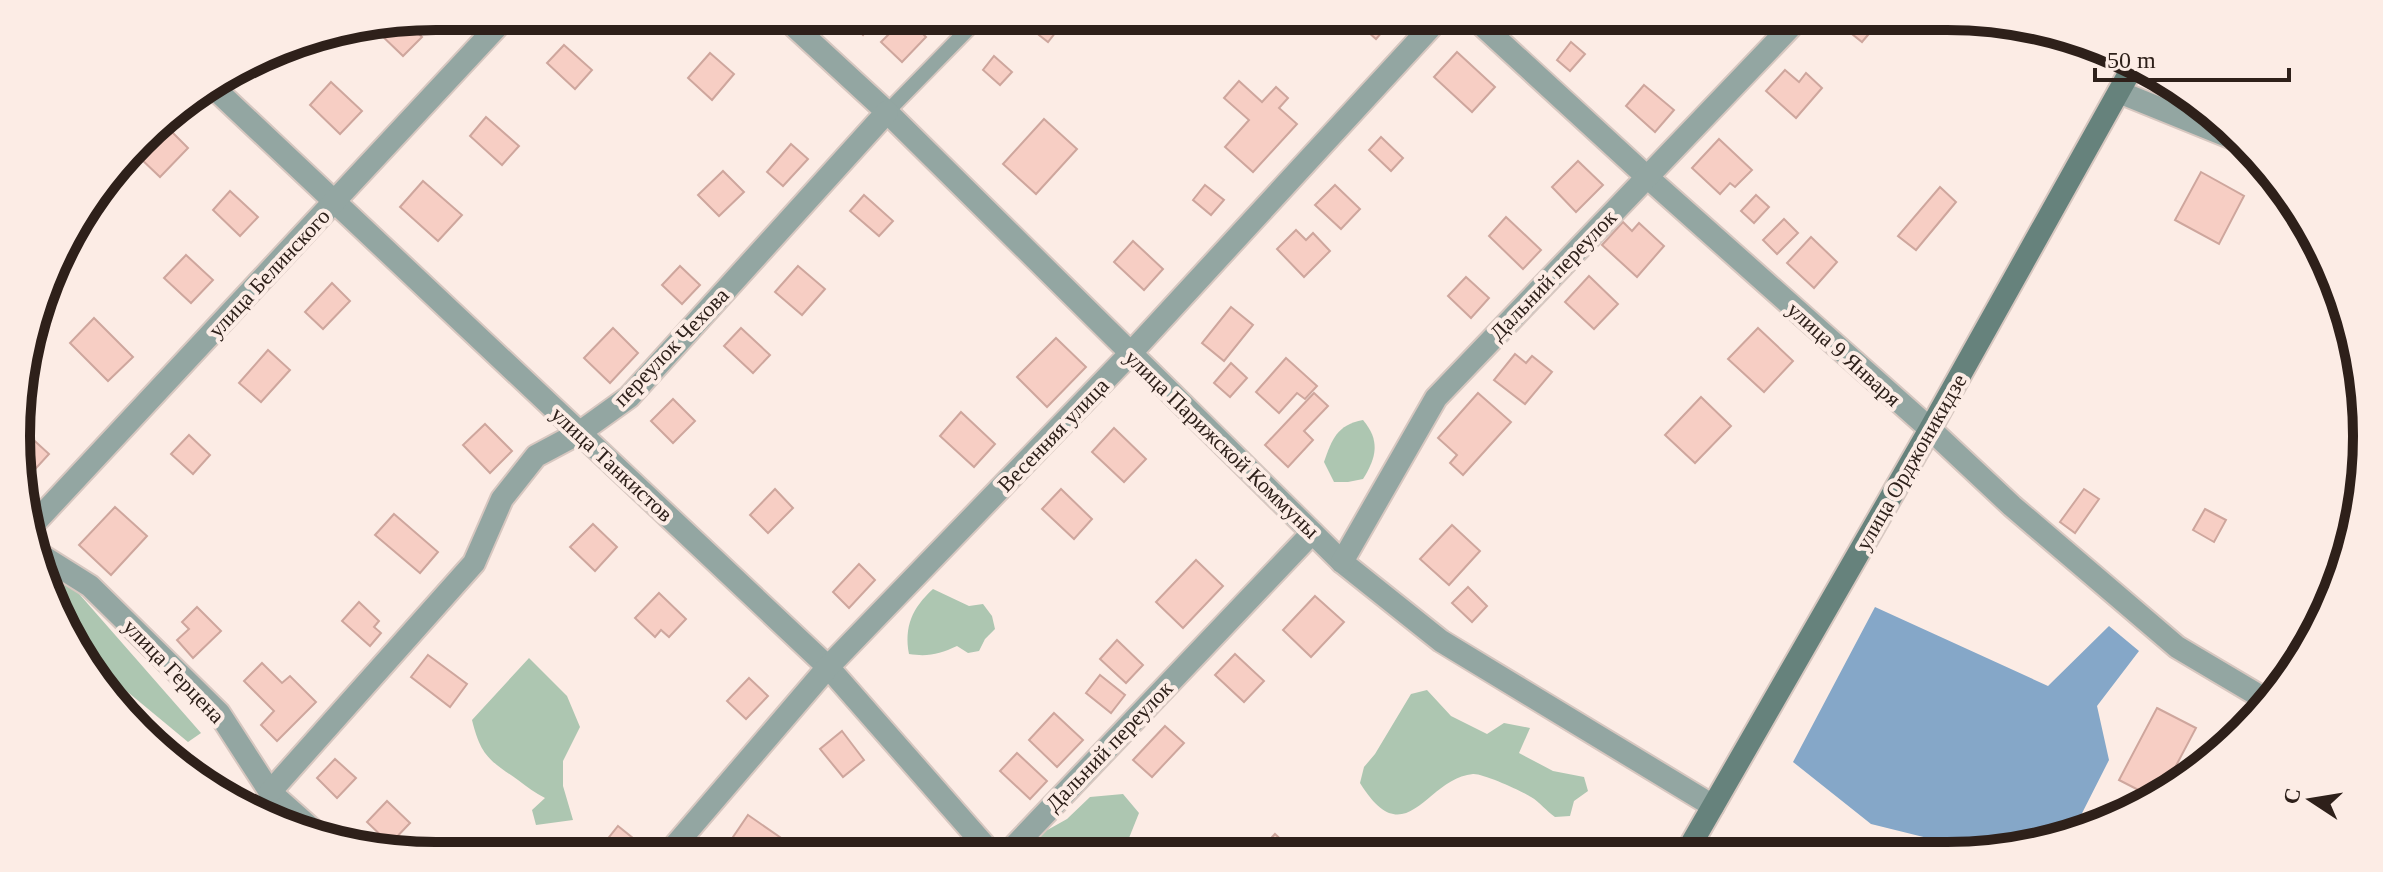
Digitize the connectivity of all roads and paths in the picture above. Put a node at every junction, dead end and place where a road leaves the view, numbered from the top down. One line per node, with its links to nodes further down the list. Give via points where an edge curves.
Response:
1 (494, 30): 13 (street, улица Белинского)
2 (798, 30): 10 (street, улица Парижской Коммуны)
3 (967, 30): 10 (lane)
4 (1428, 30): 14 (street, Весенняя улица)
5 (1487, 30): 12 (street, улица 9 Января)
6 (1787, 30): 12 (street, Дальний переулок)
7 (2129, 73): 8 (main road, улица Орджоникидзе)
8 (2119, 92): 11 (street); 15 (main road, улица Орджоникидзе)
9 (219, 93): 13 (street, улица Танкистов)
10 (887, 112): 14 (street, улица Парижской Коммуны); 16 (street, переулок Чехова, via 629,397)
11 (2215, 131)
12 (1646, 176): 15 (street, улица 9 Января); 20 (street, Дальний переулок, via 1436,398)
13 (335, 203): 16 (street, улица Танкистов); 17 (street, улица Белинского)
14 (1130, 354): 18 (street, улица Парижской Коммуны); 21 (street, Весенняя улица)
15 (1930, 429): 22 (street, улица 9 Января, via 2177,647); 24 (main road, улица Орджоникидзе)
16 (579, 433): 21 (street, улица Танкистов); 23 (street, переулок Чехова, via 536,456 502,499 474,563)
17 (39, 519)
18 (1312, 533): 20 (street, улица Парижской Коммуны); 27 (street, Дальний переулок)
19 (50, 561): 23 (street, улица Герцена, via 90,586 219,713)
20 (1342, 562): 24 (street, улица Парижской Коммуны, via 1441,641)
21 (828, 667): 25 (street, Весенняя улица); 26 (street, улица Танкистов)
22 (2259, 696)
23 (265, 800)
24 (1713, 806): 28 (main road, улица Орджоникидзе)
25 (678, 842)
26 (982, 842)
27 (1018, 842)
28 (1692, 842)

